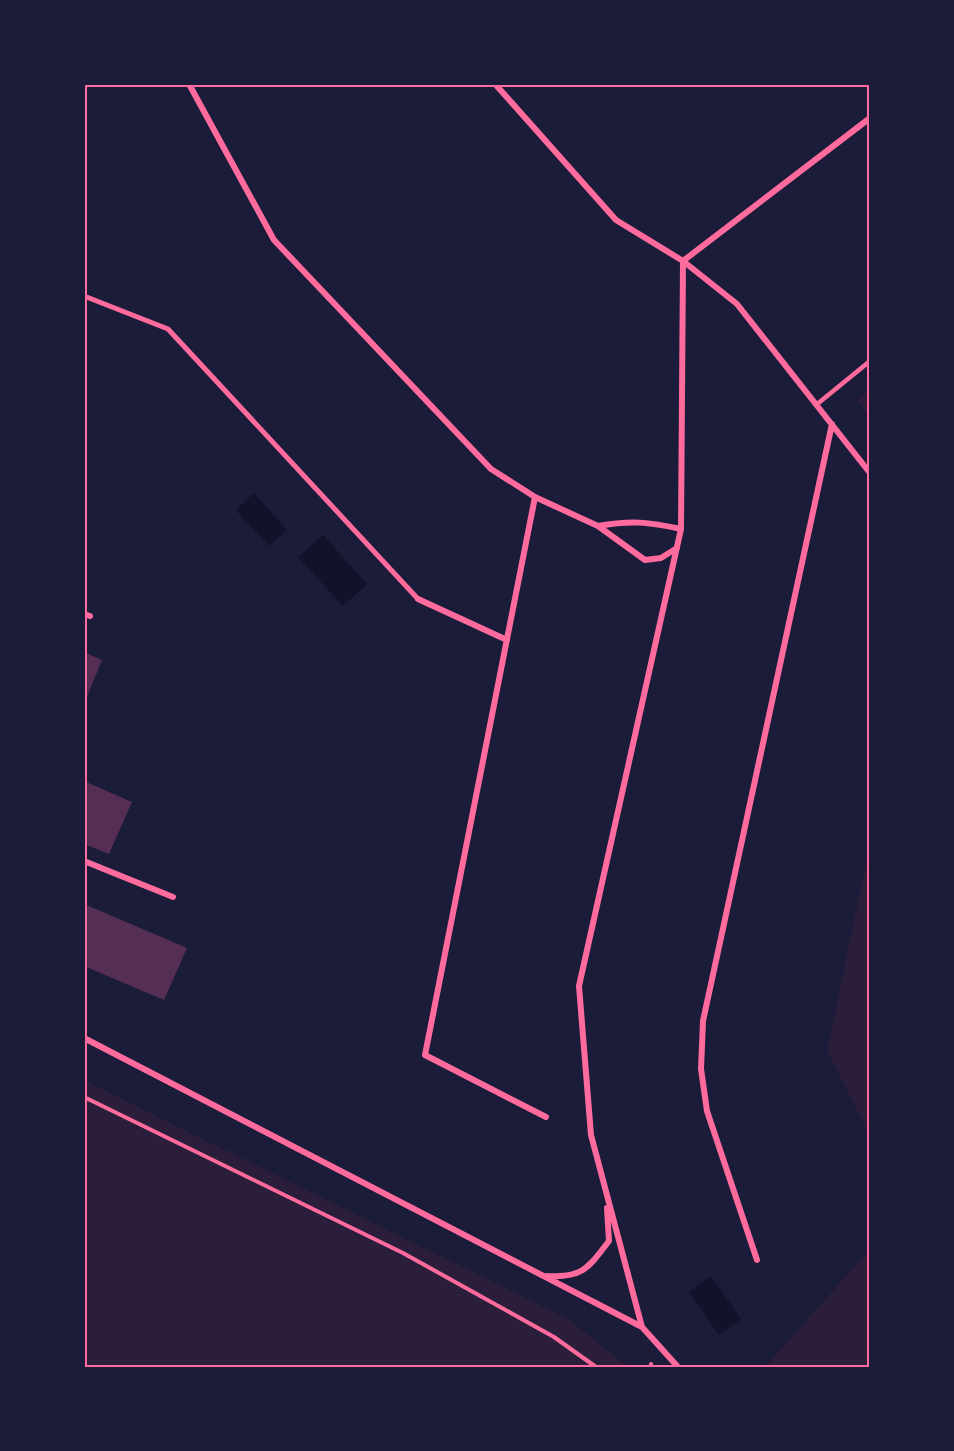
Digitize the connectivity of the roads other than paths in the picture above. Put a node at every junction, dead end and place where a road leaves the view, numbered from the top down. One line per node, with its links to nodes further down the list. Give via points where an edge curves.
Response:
1 (189, 84): 10 (street, via 274,240 491,469)
2 (495, 84): 4 (street, via 616,220)
3 (870, 118): 4 (street)
4 (683, 261): 7 (street, via 737,304); 12 (street)
5 (84, 296): 14 (street, via 168,329)
6 (870, 361): 7 (lane)
7 (816, 405): 8 (street)
8 (832, 424): 9 (street); 21 (street, via 703,1022 701,1069 708,1111)
9 (870, 472)
10 (536, 496): 11 (street); 15 (street)
11 (598, 526): 12 (street, via 625,521); 13 (street, via 645,560 661,558)
12 (681, 530): 13 (street)
13 (677, 548): 20 (street, via 579,986 591,1135)
14 (418, 599): 15 (street)
15 (507, 639): 19 (street, via 425,1055)
16 (84, 861): 17 (street)
17 (173, 897)
18 (84, 1038): 22 (street)
19 (546, 1117)
20 (606, 1194): 22 (street, via 609,1240 590,1266 568,1277); 23 (street)
21 (757, 1260)
22 (543, 1276): 23 (street)
23 (642, 1327): 24 (street)
24 (678, 1367)

